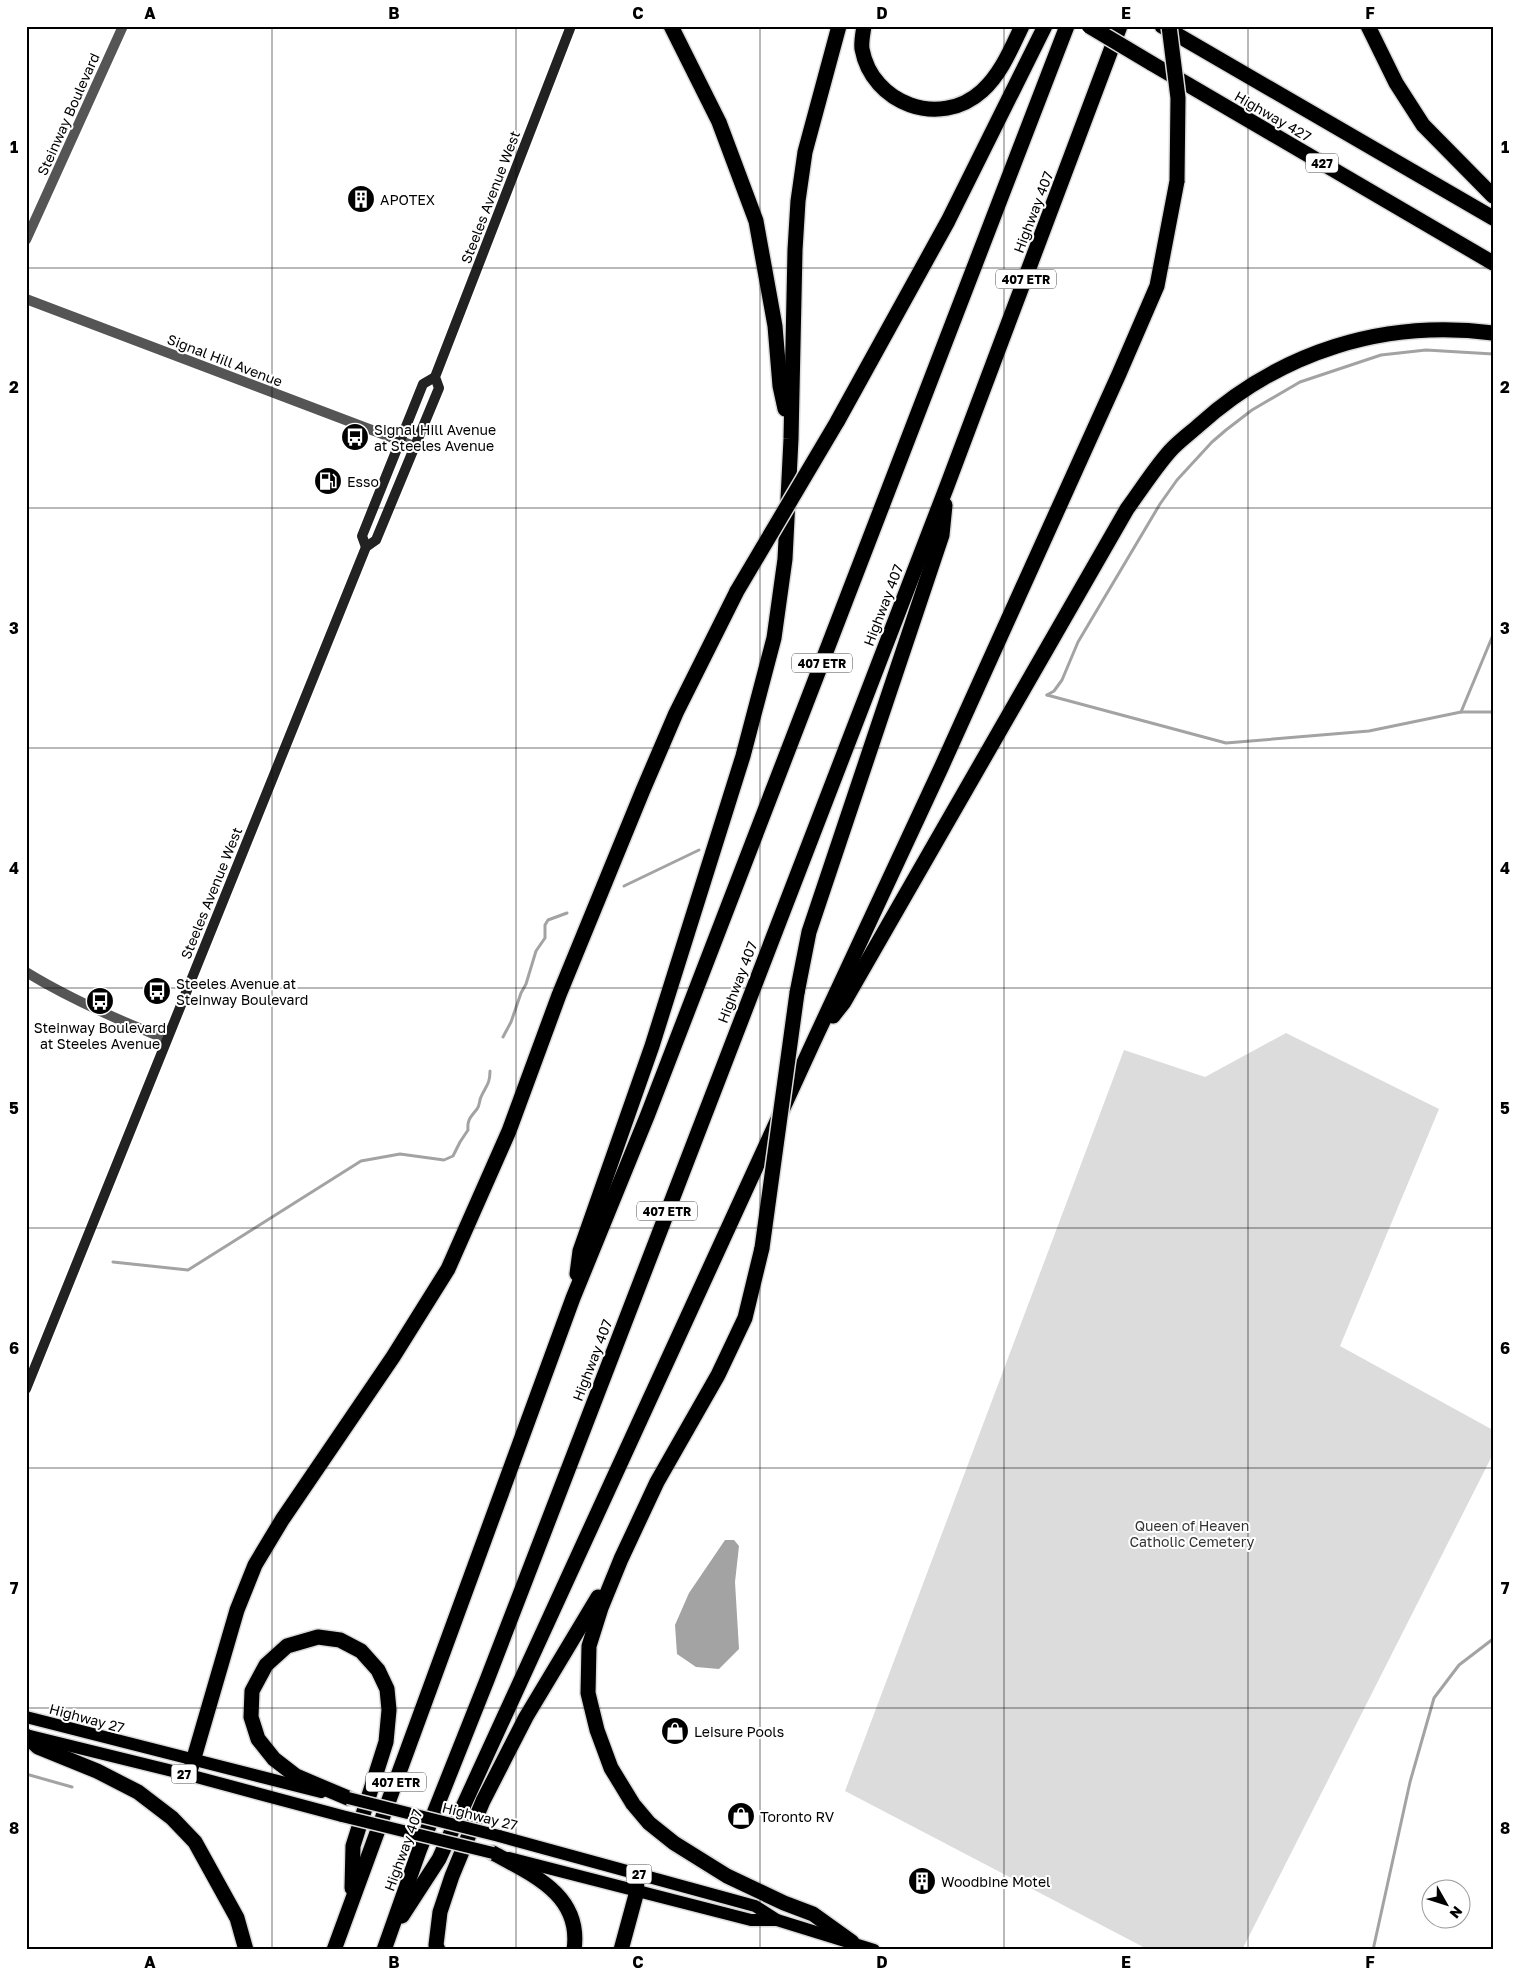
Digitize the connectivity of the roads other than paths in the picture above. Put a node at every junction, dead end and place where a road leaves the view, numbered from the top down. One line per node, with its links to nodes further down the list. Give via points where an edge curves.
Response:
1 (123, 26): 15 (street, Steinway Boulevard)
2 (571, 26): 19 (main road, Steeles Avenue West)
3 (671, 26): 21 (highway, via 719,122 756,221 775,326 780,386)
4 (839, 26): 21 (highway, via 805,152 798,201)
5 (864, 26): 6 (highway, via 861,48 876,81 890,96 908,105 927,109 954,108 982,92 1003,65)
6 (1022, 26)
7 (1046, 26): 33 (highway, bridge, via 948,221 837,422 737,591 676,713 559,995 509,1132 448,1269 255,1565 237,1610)
8 (1067, 26): 28 (highway, 407 ETR, via 662,1077)
9 (1089, 26): 16 (highway, Highway 427 / 427, bridge)
10 (1120, 26): 23 (highway, Highway 407 / 407 ETR)
11 (1368, 26): 13 (highway, via 1396,83 1423,125)
12 (1165, 27): 14 (highway, Highway 427); 27 (highway, bridge, via 1178,98 1177,181 1157,286 946,759)
13 (1493, 196)
14 (1493, 218)
15 (26, 240)
16 (1493, 263)
17 (26, 299): 20 (street, Signal Hill Avenue)
18 (1493, 333): 27 (highway, via 1464,329 1378,335 1320,350 1264,376 1218,408 1170,450 1127,509 844,1002)
19 (435, 377): 20 (main road, Steeles Avenue West, via 423,384); 22 (main road, Steeles Avenue West, via 439,388)
20 (400, 440): 22 (street, Signal Hill Avenue); 24 (main road, Steeles Avenue West, via 362,536)
21 (790, 440): 28 (highway, via 785,559 774,638 743,756 655,1037 580,1251)
22 (414, 446): 24 (main road, Steeles Avenue West, via 376,540)
23 (947, 486): 30 (highway, bridge, via 942,535 809,932 797,993 762,1248 744,1318 718,1375 657,1482); 42 (highway, Highway 407 / 407 ETR)
24 (366, 547): 26 (main road, Steeles Avenue West)
25 (26, 972): 26 (street, via 82,1003)
26 (166, 1039): 29 (main road, Steeles Avenue West)
27 (812, 1046): 42 (highway, via 439,1859)
28 (573, 1298): 39 (highway, 407 ETR)
29 (26, 1389)
30 (621, 1559): 41 (highway, via 600,1608 589,1646 588,1693 610,1768 649,1823 674,1843 728,1876 813,1914); 45 (highway, via 526,1717 483,1801 440,1912)
31 (26, 1717): 33 (main road, Highway 27 / 27)
32 (26, 1735): 34 (main road, Highway 27 / 27); 43 (highway, via 38,1747 138,1792 172,1818 195,1842 237,1918)
33 (193, 1760): 34 (highway); 35 (main road, Highway 27 / 27)
34 (189, 1775): 36 (main road, Highway 27 / 27, bridge)
35 (348, 1798): 37 (main road, Highway 27 / 27, bridge); 39 (highway, via 296,1776 274,1759 258,1739 251,1717 252,1691 266,1665 287,1646 318,1637 340,1640 361,1651 378,1670 387,1689 386,1742 354,1846)
36 (493, 1854): 38 (main road, Highway 27 / 27); 46 (highway, via 536,1876 555,1891 570,1911 576,1937)
37 (636, 1873): 38 (highway); 40 (main road, Highway 27 / 27, via 755,1906)
38 (637, 1891): 40 (main road, Highway 27 / 27, via 751,1920); 47 (highway)
39 (351, 1903): 44 (highway, 407 ETR)
40 (776, 1920): 41 (main road, Highway 27 / 27)
41 (852, 1942): 48 (main road, Highway 27 / 27)
42 (386, 1943)
43 (246, 1950)
44 (334, 1950)
45 (438, 1950)
46 (574, 1950)
47 (621, 1950)
48 (874, 1950)

